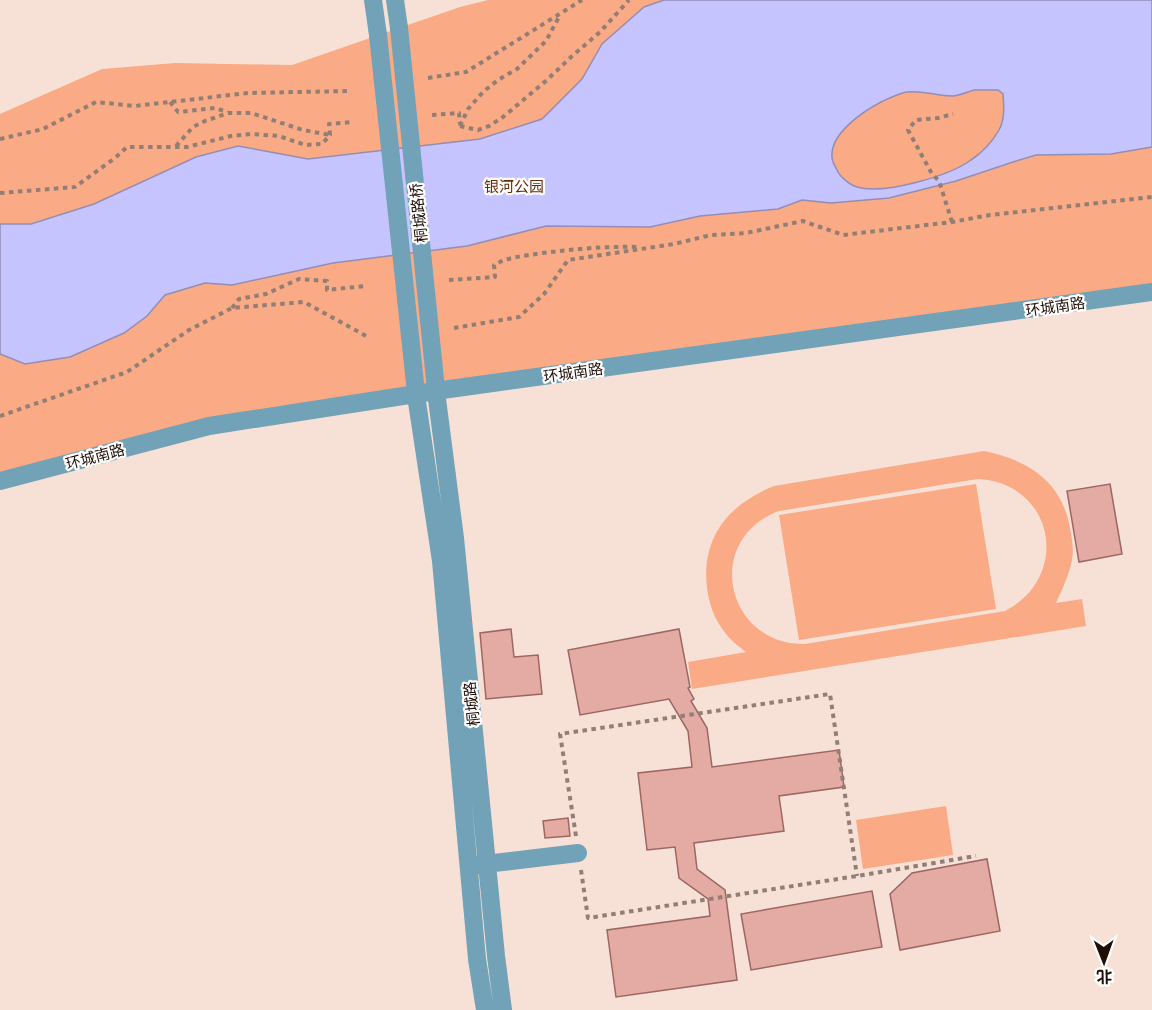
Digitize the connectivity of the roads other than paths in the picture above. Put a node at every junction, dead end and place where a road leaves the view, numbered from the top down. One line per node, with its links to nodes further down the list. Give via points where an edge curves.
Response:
1 (373, 0): 5 (street, 桐城路桥, bridge)
2 (395, 0): 4 (street, 桐城路桥, bridge)
3 (1152, 292): 6 (street, 环城南路, via 209,426)
4 (437, 399): 8 (street, 桐城路, via 454,538)
5 (417, 402): 8 (street, 桐城路, via 441,561)
6 (0, 481)
7 (578, 853): 8 (street)
8 (478, 865): 9 (street, 桐城路, via 477,958); 10 (street, 桐城路)
9 (485, 1010)
10 (503, 1010)

